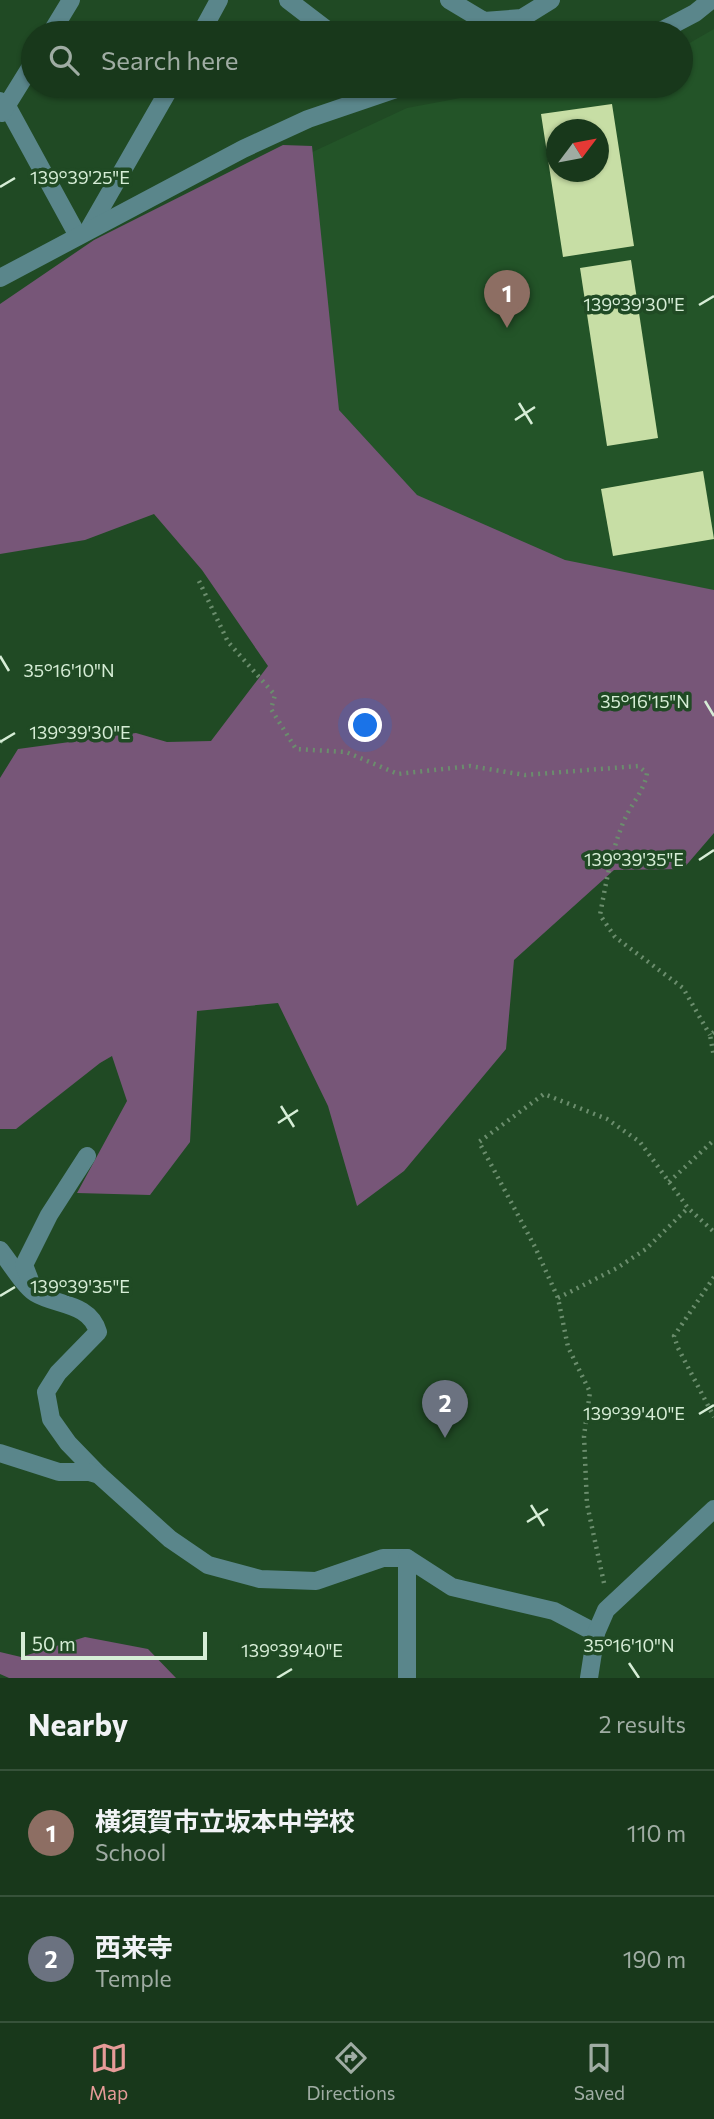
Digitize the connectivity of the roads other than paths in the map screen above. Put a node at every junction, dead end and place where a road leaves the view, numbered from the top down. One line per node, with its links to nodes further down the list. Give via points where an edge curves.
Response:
1 (71, 0): 7 (street)
2 (219, 0): 8 (street)
3 (288, 0): 9 (street)
4 (449, 0): 5 (street, via 484,21 522,18)
5 (551, 0)
6 (711, 0): 10 (street)
7 (58, 21)
8 (208, 21)
9 (315, 21)
10 (680, 21)
11 (21, 80): 14 (street)
12 (164, 98): 15 (street)
13 (368, 98): 15 (street, via 243,149)
14 (2, 108): 15 (street)
15 (84, 233): 16 (street)
16 (0, 278)
17 (87, 1156): 19 (street, via 24,1265)
18 (0, 1250): 19 (street)
19 (35, 1293): 21 (street, via 66,1303 96,1322 99,1332 58,1373 46,1392 51,1419)
20 (0, 1452): 21 (street, via 59,1472)
21 (99, 1475): 23 (street, via 170,1539 208,1565 260,1580 316,1581 383,1558)
22 (714, 1509): 24 (street, via 606,1610)
23 (407, 1558): 24 (street, via 452,1587 554,1611); 25 (street)
24 (596, 1633): 26 (street)
25 (407, 1678)
26 (589, 1678)

